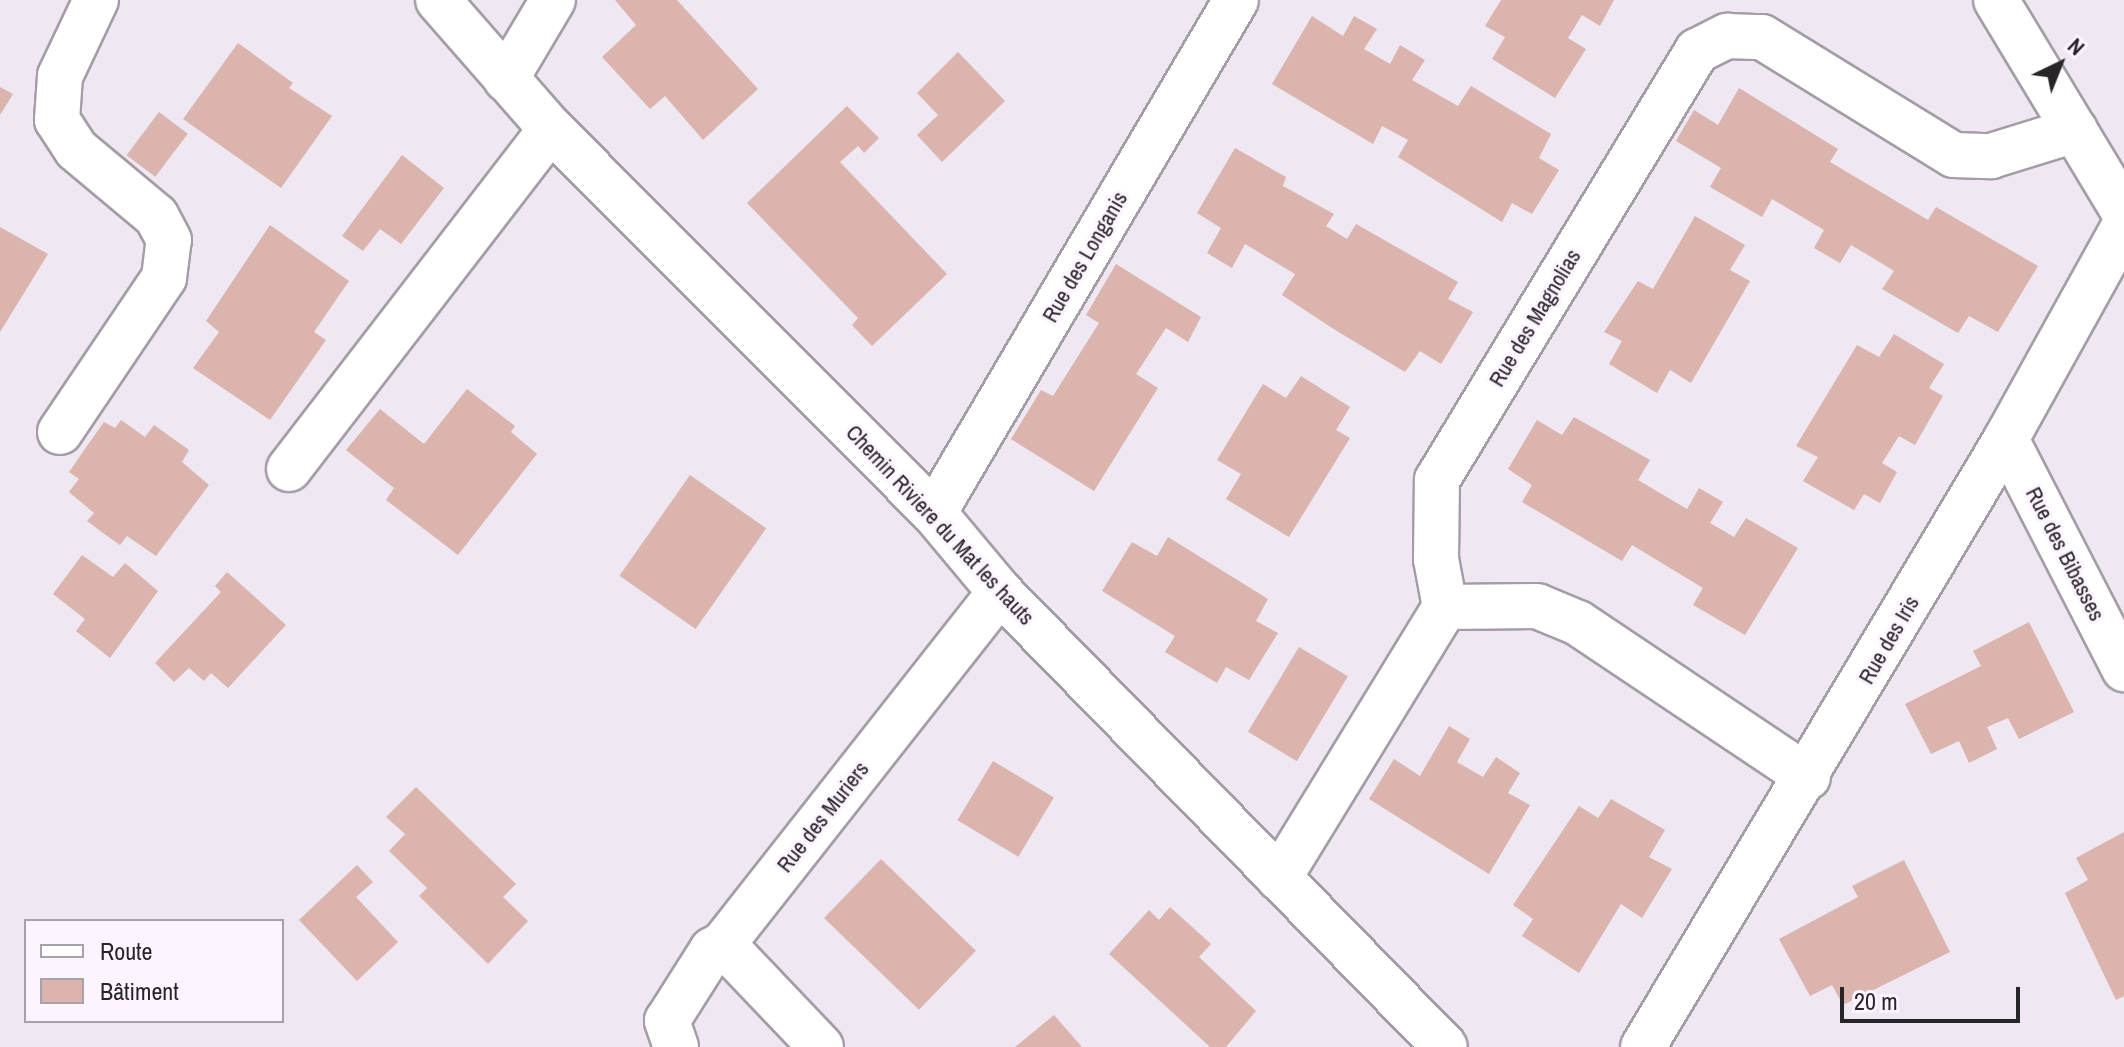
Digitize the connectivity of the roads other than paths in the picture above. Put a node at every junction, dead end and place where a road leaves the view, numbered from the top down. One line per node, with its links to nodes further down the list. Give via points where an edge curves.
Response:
1 (96, 0): 11 (street, via 60,76 57,120 76,149 156,216 169,240 164,278)
2 (438, 0): 6 (street, Chemin Riviere du Mat les hauts)
3 (553, 0): 6 (street)
4 (1236, 0): 14 (street, Rue des Longanis)
5 (1996, 0): 8 (street)
6 (506, 79): 7 (street, Chemin Riviere du Mat les hauts)
7 (551, 129): 13 (street); 14 (street, Chemin Riviere du Mat les hauts)
8 (2075, 130): 9 (street); 16 (street, Rue des Magnolias, via 1991,156 1954,155 1762,37 1727,36 1697,51 1437,480 1436,559)
9 (2124, 212)
10 (2124, 226): 12 (street, Rue des Iris)
11 (60, 432)
12 (2006, 439): 17 (street, Rue des Bibasses); 18 (street, Rue des Iris)
13 (289, 469)
14 (934, 513): 15 (street, Chemin Riviere du Mat les hauts)
15 (1000, 592): 19 (street, Chemin Riviere du Mat les hauts); 20 (street, Rue des Muriers)
16 (1445, 607): 18 (street, via 1537,606 1578,623); 19 (street)
17 (2124, 669)
18 (1808, 777): 24 (street, Rue des Iris)
19 (1279, 878): 23 (street, Chemin Riviere du Mat les hauts)
20 (723, 944): 21 (street, Rue des Muriers, via 712,950 667,1021); 22 (street)
21 (676, 1047)
22 (821, 1047)
23 (1445, 1047)
24 (1643, 1047)

